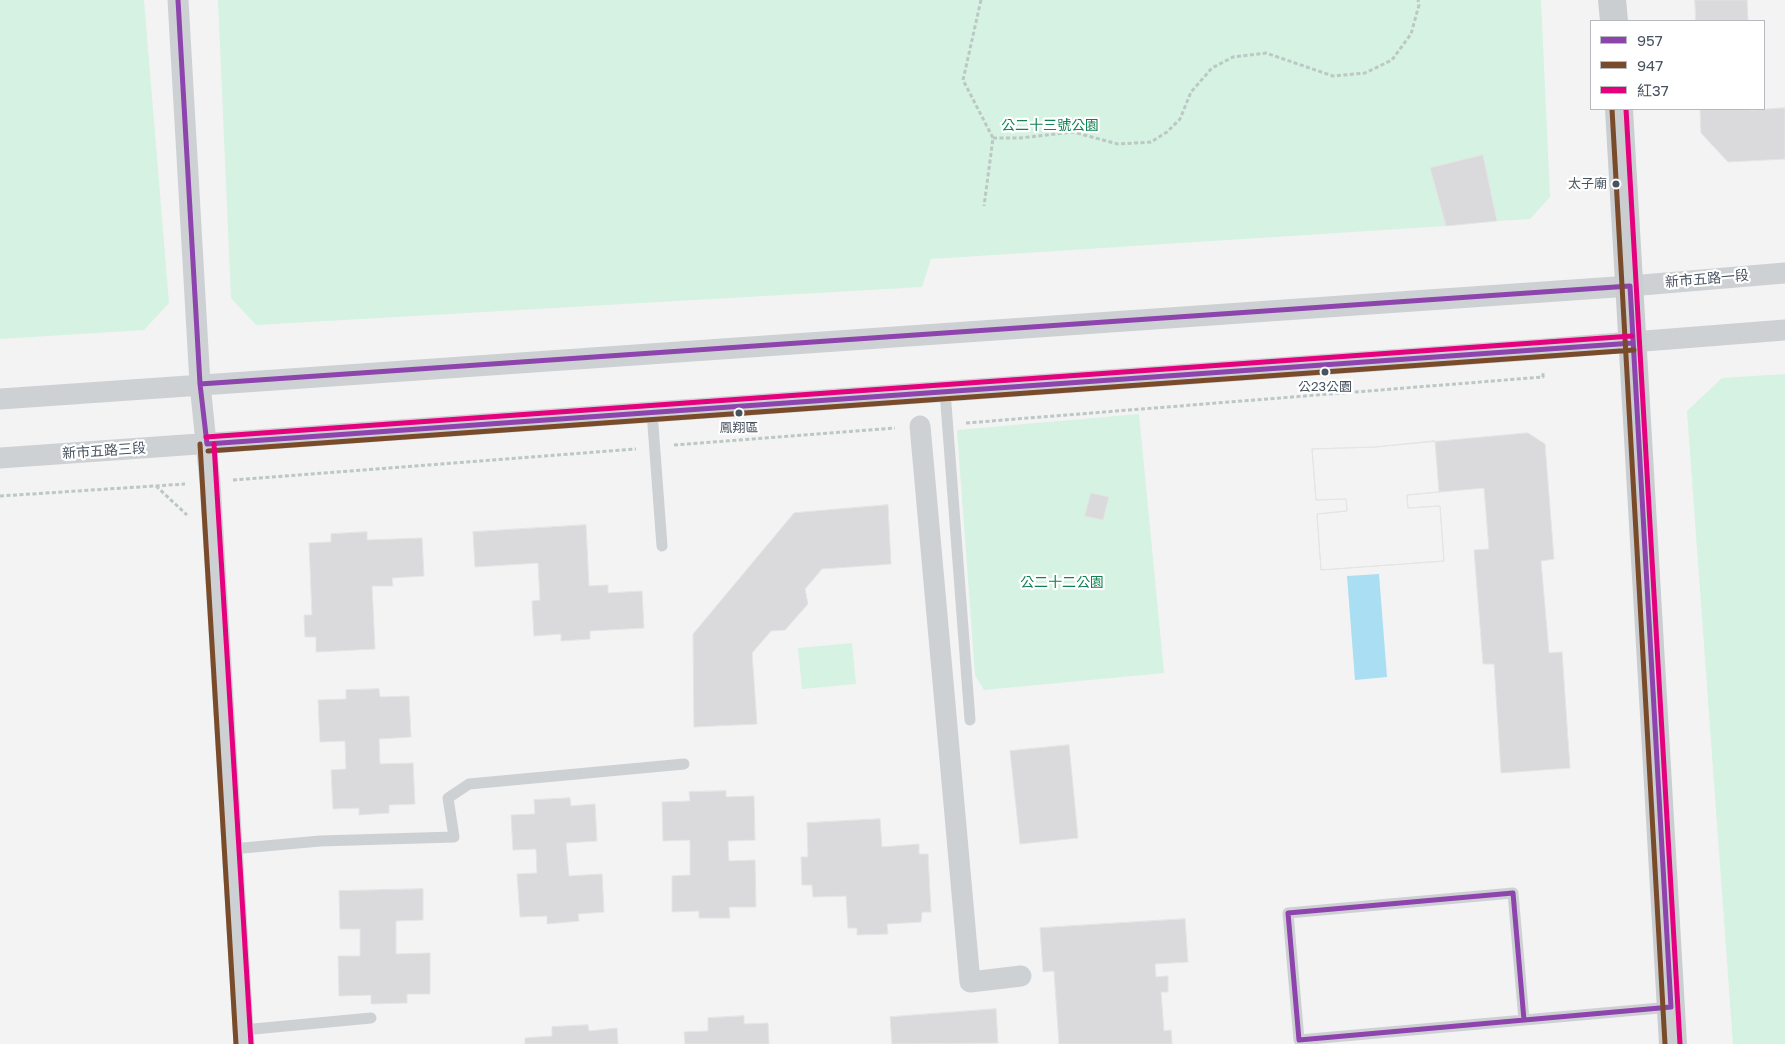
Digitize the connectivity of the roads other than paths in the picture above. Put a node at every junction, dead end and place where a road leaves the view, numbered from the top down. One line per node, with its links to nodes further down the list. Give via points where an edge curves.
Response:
1 (178, 0): 9 (street)
2 (1612, 0): 3 (main road)
3 (1614, 20)
4 (1619, 110): 6 (main road)
5 (1785, 273): 6 (street, 新市五路一段)
6 (1630, 286): 8 (main road); 9 (street, 新市五路一段)
7 (1785, 330): 8 (street)
8 (1633, 343): 10 (street, 新市五路三段); 21 (main road)
9 (200, 384): 11 (street); 14 (street)
10 (945, 391): 12 (street, 新市五路三段); 17 (lane)
11 (0, 399)
12 (652, 412): 14 (street, 新市五路三段); 16 (lane)
13 (920, 426): 20 (street, via 970,982)
14 (207, 444): 15 (street, 新市五路三段); 19 (street)
15 (0, 458)
16 (662, 546)
17 (970, 720)
18 (684, 764): 19 (lane, via 469,784 448,798 454,837 320,840)
19 (232, 849): 24 (street)
20 (1021, 976)
21 (1671, 1007): 23 (lane); 25 (main road)
22 (371, 1018): 24 (lane)
23 (1524, 1020): 23 (lane, via 1299,1040 1288,913 1513,893)
24 (244, 1037)
25 (1673, 1044)

